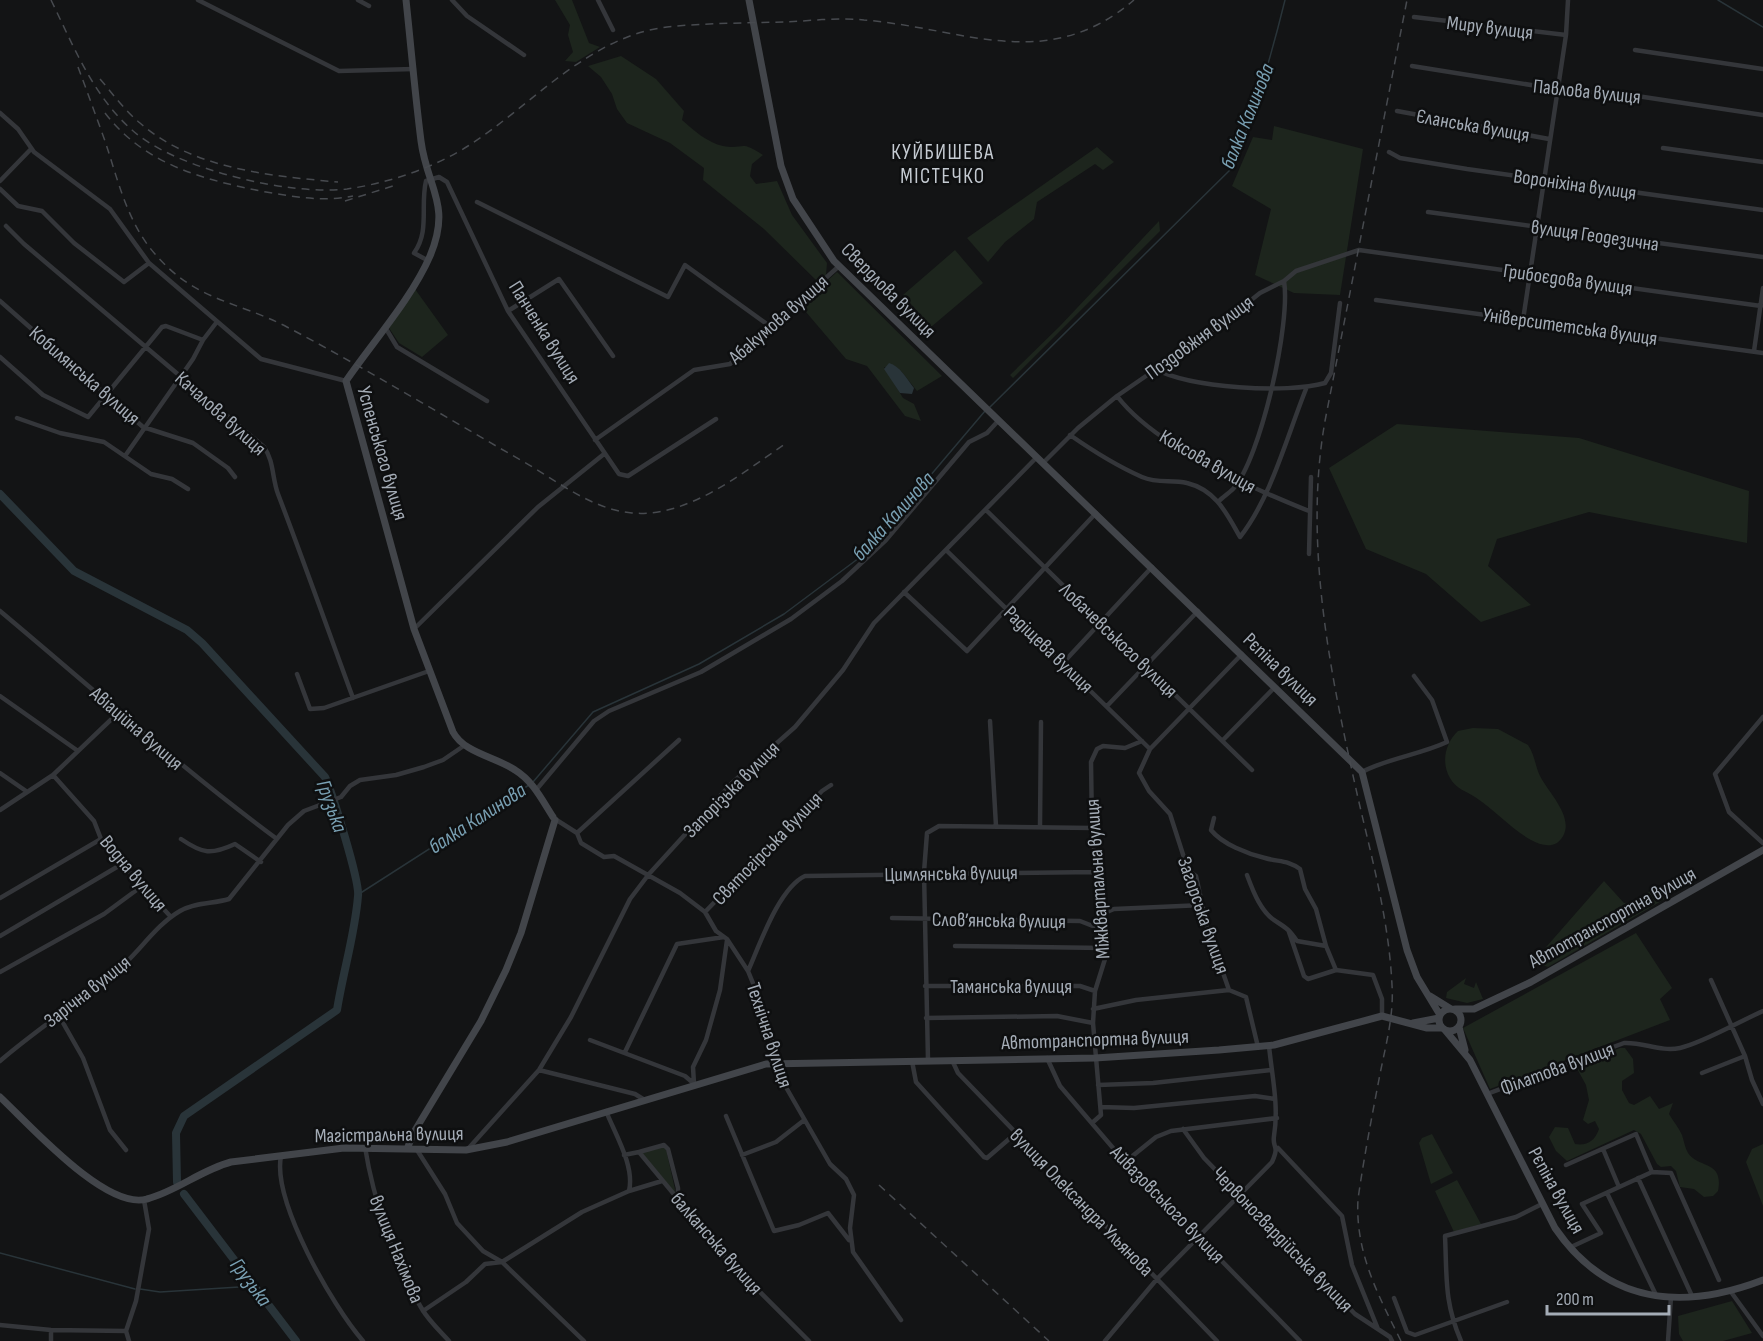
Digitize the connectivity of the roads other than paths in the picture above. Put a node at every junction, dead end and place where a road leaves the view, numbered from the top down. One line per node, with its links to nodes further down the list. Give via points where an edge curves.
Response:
1 (198, 0): 15 (street, via 339,71)
2 (358, 0): 8 (street)
3 (406, 0): 15 (street)
4 (452, 0): 13 (street, via 472,21)
5 (598, 0): 10 (street)
6 (749, 0): 38 (street, Свердлова вулиця, via 781,166 793,199)
7 (1568, 0): 11 (street)
8 (369, 6)
9 (1414, 17): 11 (street, Миру вулиця)
10 (613, 30)
11 (1566, 35): 17 (street)
12 (1635, 50): 16 (street)
13 (524, 55)
14 (1412, 66): 17 (street, Павлова вулиця)
15 (414, 69): 36 (street, via 422,144 440,204 440,221)
16 (1763, 69)
17 (1556, 89): 20 (street, Павлова вулиця, via 1637,96); 21 (street)
18 (1397, 111): 21 (street, Єланська вулиця)
19 (0, 113): 23 (street, Успенського вулиця, via 18,129)
20 (1763, 116)
21 (1549, 139): 26 (street)
22 (1663, 148): 25 (street)
23 (31, 149): 27 (street); 37 (street, Успенського вулиця, via 110,209)
24 (1389, 152): 26 (street, Вороніхіна вулиця, via 1400,158)
25 (1763, 162)
26 (1543, 180): 30 (street, Вороніхіна вулиця); 33 (street)
27 (0, 181)
28 (0, 189): 37 (street, via 18,206 42,211 74,243 124,282)
29 (477, 202): 50 (street, via 668,297 685,265)
30 (1763, 210)
31 (1428, 212): 33 (street, вулиця Геодезична)
32 (6, 226): 52 (street, Качалова вулиця)
33 (1537, 227): 35 (street, вулиця Геодезична); 39 (street)
34 (1374, 252): 39 (street, Грибоєдова вулиця); 40 (street, Поздовжня вулиця, via 1344,254 1296,271)
35 (1763, 256)
36 (427, 260): 46 (street, Панченка вулиця, via 414,253 422,242 422,197 426,181 439,177 447,182); 49 (street)
37 (149, 263): 48 (street, Успенського вулиця)
38 (838, 267): 50 (street, Абакумова вулиця); 65 (street, Свердлова вулиця)
39 (1530, 274): 45 (street, Грибоєдова вулиця); 47 (street)
40 (1284, 281): 57 (street, Поздовжня вулиця, via 1260,293); 61 (street, via 1285,320)
41 (1763, 288): 45 (street)
42 (1376, 300): 47 (street, Університетська вулиця)
43 (0, 301): 62 (street, Кобилянська вулиця)
44 (1340, 303): 60 (street, via 1331,373 1325,383)
45 (1761, 306): 53 (street)
46 (508, 311): 55 (street, via 559,279); 71 (street, Панченка вулиця)
47 (1522, 320): 53 (street, Університетська вулиця)
48 (216, 323): 51 (street); 59 (street, Успенського вулиця, via 261,359)
49 (385, 327): 59 (street); 64 (street, via 397,347)
50 (771, 327): 71 (street, Абакумова вулиця, via 730,364 694,370)
51 (203, 340): 52 (street, via 166,326); 58 (street)
52 (144, 346): 58 (street, Качалова вулиця); 62 (street)
53 (1754, 351): 54 (street, Університетська вулиця)
54 (1763, 353)
55 (613, 356)
56 (0, 357): 62 (street, via 43,395 88,417)
57 (1155, 369): 61 (street, via 1209,382); 63 (street, Поздовжня вулиця)
58 (180, 376): 69 (street); 102 (street, Качалова вулиця, via 258,440 270,455 271,475)
59 (346, 381): 93 (street, Успенського вулиця)
60 (1306, 389): 61 (street); 79 (street)
61 (1273, 390): 77 (street)
62 (105, 396): 69 (street, Кобилянська вулиця)
63 (1117, 396): 70 (street, Поздовжня вулиця); 77 (street, Коксова вулиця, via 1125,408 1166,438)
64 (487, 401)
65 (989, 414): 68 (street, Рєпіна вулиця)
66 (17, 418): 73 (street, via 60,433 104,442)
67 (716, 419): 72 (street, Панченка вулиця, via 628,476 619,474)
68 (998, 421): 74 (street, Рєпіна вулиця); 120 (street, via 987,433 969,442 893,532 842,581 791,619 702,672 594,721)
69 (143, 427): 73 (street); 75 (street, Кобилянська вулиця, via 193,443)
70 (1070, 435): 74 (street, Поздовжня вулиця); 80 (street, via 1142,477 1161,483 1187,483)
71 (595, 441): 72 (street, Панченка вулиця)
72 (604, 454): 93 (street, via 538,507)
73 (125, 456): 78 (street, via 151,474 172,479)
74 (1040, 460): 81 (street, Запорізька вулиця); 83 (street, Рєпіна вулиця)
75 (235, 477)
76 (1311, 477): 82 (street)
77 (1238, 481): 79 (street, Коксова вулиця); 80 (street)
78 (188, 489)
79 (1264, 493): 80 (street, via 1250,525 1240,537); 82 (street, Коксова вулиця)
80 (1219, 501)
81 (986, 510): 84 (street, Запорізька вулиця); 87 (street, Лобачевського вулиця)
82 (1309, 511): 85 (street)
83 (1096, 513): 86 (street, Рєпіна вулиця); 87 (street)
84 (946, 550): 88 (street, Запорізька вулиця); 89 (street, Радіщева вулиця)
85 (1309, 554)
86 (1152, 567): 91 (street, Рєпіна вулиця); 92 (street)
87 (1045, 568): 89 (street); 92 (street, Лобачевського вулиця)
88 (904, 592): 89 (street, via 967,651); 138 (street, Запорізька вулиця, via 874,623 843,669 795,727 732,783)
89 (1006, 608): 95 (street, Радіщева вулиця)
90 (0, 611): 105 (street, Авіаційна вулиця)
91 (1198, 611): 94 (street, Рєпіна вулиця); 96 (street)
92 (1101, 622): 95 (street); 96 (street, Лобачевського вулиця)
93 (414, 629): 97 (street, Успенського вулиця)
94 (1242, 654): 100 (street, Рєпіна вулиця); 104 (street)
95 (1063, 663): 103 (street, Радіщева вулиця)
96 (1145, 666): 103 (street); 104 (street, Лобачевського вулиця)
97 (429, 670): 102 (street); 112 (street, Успенського вулиця, via 453,732)
98 (297, 674): 102 (street, via 310,709)
99 (1414, 676): 116 (street, via 1432,700 1447,742)
100 (1275, 687): 110 (street); 116 (street, Рєпіна вулиця)
101 (0, 696): 114 (street)
102 (353, 698)
103 (1107, 706): 111 (street, Радіщева вулиця)
104 (1190, 709): 110 (street, Лобачевського вулиця); 113 (street)
105 (120, 711): 114 (street); 131 (street, Авіаційна вулиця, via 177,763)
106 (1763, 717): 132 (street, via 1715,774 1729,812)
107 (990, 721): 125 (street)
108 (1041, 722): 126 (street)
109 (679, 740): 128 (street)
110 (1223, 740): 115 (street, Лобачевського вулиця)
111 (1142, 741): 113 (street, Радіщева вулиця); 127 (street, Міжквартальна вулиця, via 1125,748 1103,746 1094,754 1090,762)
112 (465, 745): 120 (street, Успенського вулиця); 131 (street, Водна вулиця, via 451,756 424,767 360,780 334,799 304,811)
113 (1150, 749): 142 (street, Загорська вулиця, via 1139,773 1170,814 1188,870 1196,876)
114 (78, 752): 118 (street)
115 (1252, 770)
116 (1362, 772): 162 (street, via 1407,950)
117 (0, 773): 121 (street)
118 (53, 775): 121 (street); 129 (street, Водна вулиця, via 94,821)
119 (831, 785): 143 (street, Святогірська вулиця)
120 (534, 787): 124 (street, Успенського вулиця)
121 (26, 791): 122 (street)
122 (0, 810)
123 (1214, 818): 153 (street, via 1211,830 1222,839 1262,858 1289,861 1300,868)
124 (554, 819): 128 (street, Технічна вулиця); 207 (street, via 521,933 506,970 482,1021)
125 (996, 826): 126 (street); 136 (street, via 939,826 927,833)
126 (1040, 826): 127 (street)
127 (1092, 828): 137 (street, Міжквартальна вулиця)
128 (578, 833): 138 (street, Технічна вулиця, via 581,843 604,857 614,856)
129 (101, 838): 135 (street, Водна вулиця); 141 (street)
130 (181, 838): 134 (street, via 212,853 235,844)
131 (278, 839): 134 (street, Водна вулиця)
132 (1763, 843)
133 (1763, 850): 165 (street, Автотранспортна вулиця, via 1549,972)
134 (261, 862): 145 (street, Водна вулиця, via 229,899 198,904)
135 (122, 864): 140 (street, Водна вулиця); 150 (street)
136 (924, 872): 137 (street, Цимлянська вулиця); 147 (street); 155 (street, Цимлянська вулиця, via 805,876 783,898)
137 (1096, 872): 144 (street, Міжквартальна вулиця)
138 (649, 874): 143 (street, Технічна вулиця); 189 (street, Запорізька вулиця, via 630,899)
139 (1247, 875): 148 (street, via 1265,910)
140 (142, 886): 145 (street, Водна вулиця); 157 (street, via 104,914)
141 (0, 898)
142 (1203, 905): 144 (street, via 1114,909); 160 (street, Загорська вулиця, via 1206,927)
143 (705, 912): 151 (street, Технічна вулиця)
144 (1102, 914): 149 (street, Міжквартальна вулиця)
145 (171, 917): 167 (street, Зарічна вулиця, via 115,973)
146 (892, 918): 147 (street, Слов’янська вулиця)
147 (925, 918): 149 (street, Слов’янська вулиця, via 1080,921); 159 (street)
148 (1286, 925): 153 (street, via 1297,941); 156 (street, via 1304,976 1308,979)
149 (1103, 930): 154 (street, Міжквартальна вулиця)
150 (0, 936)
151 (726, 938): 155 (street, Технічна вулиця); 179 (street, via 677,944); 192 (street, via 715,1010 693,1067)
152 (955, 946): 154 (street)
153 (1326, 946): 156 (street)
154 (1104, 948): 161 (street, Міжквартальна вулиця, via 1105,958)
155 (748, 970): 188 (street, Технічна вулиця, via 768,1020)
156 (1336, 970): 168 (street, via 1373,975 1382,999)
157 (0, 972)
158 (1711, 980): 174 (street)
159 (925, 986): 161 (street, Таманська вулиця, via 1080,986); 170 (street)
160 (1229, 990): 163 (street, Таманська вулиця); 178 (street, Загорська вулиця, via 1246,997)
161 (1095, 991): 163 (street, Міжквартальна вулиця)
162 (1426, 993): 164 (street); 169 (street)
163 (1093, 1009): 171 (street, Міжквартальна вулиця)
164 (1453, 1009): 165 (street); 169 (street); 173 (street, via 1461,1018)
165 (1474, 1009): 173 (street)
166 (1763, 1011): 174 (street, Філатова вулиця)
167 (58, 1014): 186 (street, Зарічна вулиця); 212 (street, via 83,1058 110,1130)
168 (1382, 1016): 172 (street, Автотранспортна вулиця); 177 (street, Автотранспортна вулиця)
169 (1440, 1016): 172 (street); 175 (street)
170 (926, 1018): 171 (street, via 1057,1016); 183 (street)
171 (1093, 1023): 182 (street, Міжквартальна вулиця)
172 (1410, 1023): 175 (street, Автотранспортна вулиця)
173 (1460, 1025): 175 (street, via 1455,1030); 185 (street)
174 (1731, 1025): 180 (street); 194 (street, Філатова вулиця, via 1680,1048 1656,1049 1641,1042 1624,1043)
175 (1443, 1029): 185 (street, Рєпіна вулиця)
176 (590, 1040): 179 (street)
177 (1269, 1046): 178 (street, Автотранспортна вулиця); 190 (street)
178 (1258, 1047): 182 (street, Автотранспортна вулиця)
179 (625, 1052): 192 (street, via 685,1076)
180 (1745, 1056): 191 (street); 198 (street)
181 (1047, 1058): 182 (street, Автотранспортна вулиця); 184 (street, Автотранспортна вулиця); 204 (street, Айвазовського вулиця, via 1060,1086)
182 (1095, 1058): 193 (street, Міжквартальна вулиця)
183 (928, 1060): 184 (street, Автотранспортна вулиця); 187 (street, Автотранспортна вулиця)
184 (952, 1060): 206 (street, вулиця Олександра Ульянова, via 958,1073)
185 (1470, 1060): 194 (street, Рєпіна вулиця)
186 (0, 1061)
187 (912, 1061): 188 (street, Автотранспортна вулиця); 206 (street, via 916,1082 984,1157)
188 (776, 1063): 192 (street, Магістральна вулиця); 203 (street, Технічна вулиця)
189 (539, 1070): 196 (street); 214 (street, Запорізька вулиця)
190 (1271, 1070): 193 (street, via 1153,1083); 197 (street)
191 (1702, 1073)
192 (694, 1084): 196 (street, Магістральна вулиця)
193 (1098, 1084): 199 (street, Міжквартальна вулиця)
194 (1487, 1094): 230 (street, Рєпіна вулиця)
195 (0, 1097): 229 (street, Магістральна вулиця, via 96,1185 121,1198)
196 (643, 1099): 200 (street, Магістральна вулиця)
197 (1275, 1099): 199 (street, via 1255,1096 1134,1108); 202 (street)
198 (1763, 1104)
199 (1101, 1107): 204 (street, via 1101,1115)
200 (606, 1111): 214 (street, Магістральна вулиця, via 507,1142); 216 (street)
201 (726, 1116): 217 (street)
202 (1277, 1119): 205 (street); 209 (street, via 1274,1135)
203 (803, 1120): 217 (street, via 776,1142); 232 (street, Технічна вулиця, via 854,1195)
204 (1092, 1123): 219 (street, Айвазовського вулиця)
205 (1183, 1129): 219 (street, via 1156,1137); 227 (street, Червоногвардійська вулиця, via 1204,1158)
206 (1016, 1133): 235 (street, вулиця Олександра Ульянова)
207 (413, 1138): 210 (street); 213 (street)
208 (365, 1148): 210 (street, Магістральна вулиця); 218 (street, Магістральна вулиця); 244 (street, вулиця Нахімова, via 371,1184 409,1286)
209 (1278, 1148): 227 (street, via 1272,1162); 248 (street, via 1342,1216 1352,1265)
210 (407, 1149): 213 (street, Магістральна вулиця)
211 (1603, 1149): 220 (street); 221 (street, via 1636,1134); 224 (street)
212 (126, 1150)
213 (417, 1150): 214 (street, Магістральна вулиця); 234 (street, via 445,1194 457,1224 483,1251)
214 (466, 1150)
215 (639, 1152): 216 (street); 223 (street, балканська вулиця); 228 (street, via 664,1144)
216 (624, 1155): 225 (street)
217 (742, 1155): 232 (street, via 774,1231 828,1213)
218 (281, 1156): 229 (street, Магістральна вулиця, via 215,1166 169,1192); 254 (street, via 279,1166 294,1220 330,1296)
219 (1125, 1162): 231 (street, Айвазовського вулиця)
220 (1566, 1165)
221 (1652, 1172): 222 (street); 236 (street, via 1671,1173)
222 (1638, 1178): 224 (street); 240 (street)
223 (662, 1181): 225 (street); 228 (street, балканська вулиця)
224 (1620, 1187): 226 (street)
225 (629, 1191): 234 (street, via 582,1212)
226 (1607, 1193): 233 (street, via 1582,1204 1601,1233); 239 (street)
227 (1241, 1195): 231 (street); 248 (street, Червоногвардійська вулиця, via 1355,1314)
228 (678, 1199): 257 (street, балканська вулиця, via 730,1262)
229 (144, 1200): 250 (street, via 149,1229 136,1300)
230 (1542, 1204): 233 (street, Рєпіна вулиця); 246 (street, via 1516,1216 1445,1236 1445,1287)
231 (1199, 1237): 235 (street); 260 (street, Айвазовського вулиця)
232 (850, 1241): 245 (street, via 853,1252)
233 (1570, 1248): 239 (street, Рєпіна вулиця, via 1618,1285)
234 (502, 1262): 244 (street, via 485,1264); 256 (street)
235 (1157, 1279): 258 (street); 259 (street, вулиця Олександра Ульянова)
236 (1719, 1280)
237 (1763, 1280): 238 (street, Рєпіна вулиця)
238 (1731, 1292): 240 (street, Рєпіна вулиця); 251 (street)
239 (1656, 1295): 242 (street, Рєпіна вулиця)
240 (1692, 1297): 242 (street, Рєпіна вулиця)
241 (1394, 1298): 246 (street, via 1407,1332 1415,1335)
242 (1671, 1298): 263 (street)
243 (1507, 1302): 246 (street)
244 (423, 1311): 255 (street, вулиця Нахімова)
245 (901, 1320)
246 (1452, 1322): 262 (street)
247 (0, 1325): 249 (street)
248 (1378, 1329): 261 (street, Червоногвардійська вулиця)
249 (51, 1330): 250 (street); 252 (street)
250 (126, 1330): 253 (street)
251 (1763, 1336)
252 (51, 1341)
253 (129, 1341)
254 (363, 1341)
255 (449, 1341)
256 (584, 1341)
257 (809, 1341)
258 (1105, 1341)
259 (1217, 1341)
260 (1300, 1341)
261 (1392, 1341)
262 (1461, 1341)
263 (1668, 1341)

